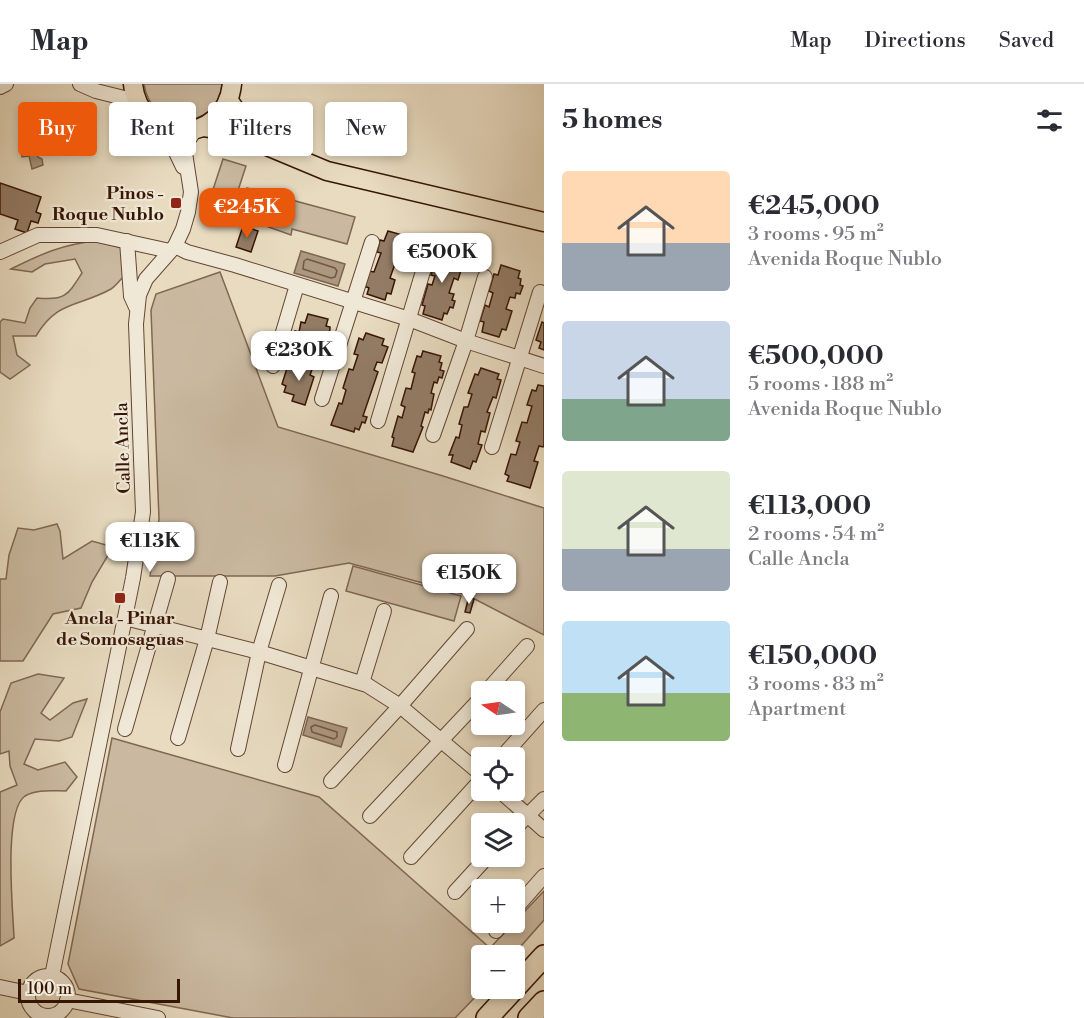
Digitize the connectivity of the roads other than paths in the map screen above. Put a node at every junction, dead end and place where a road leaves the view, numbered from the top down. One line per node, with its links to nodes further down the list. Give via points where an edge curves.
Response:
1 (6, 84): 3 (street)
2 (80, 84): 4 (street, via 96,91)
3 (0, 87)
4 (135, 92)
5 (230, 92): 7 (main road, via 219,115); 9 (main road, via 242,120 255,133)
6 (196, 128): 7 (main road)
7 (199, 128): 9 (main road, via 231,131); 10 (street, Calle Ancla, via 187,142 184,153)
8 (178, 156): 10 (street, Calle Ancla)
9 (302, 161): 11 (main road, via 375,184)
10 (188, 177): 14 (street, Calle Ancla, via 188,212)
11 (544, 222)
12 (127, 241): 14 (street); 15 (street, via 97,235 38,235); 21 (street, via 131,296)
13 (372, 242): 20 (street)
14 (172, 248): 18 (street); 21 (street, Calle Ancla, via 146,279)
15 (0, 252)
16 (427, 258): 22 (street)
17 (485, 278): 23 (street)
18 (297, 285): 20 (street); 25 (street)
19 (540, 292): 24 (street)
20 (354, 302): 22 (street); 27 (street)
21 (137, 311): 36 (street, Calle Ancla, via 143,512)
22 (409, 319): 23 (street); 28 (street)
23 (466, 341): 24 (street); 29 (street)
24 (519, 358): 26 (street); 30 (street)
25 (273, 366)
26 (544, 366)
27 (322, 399)
28 (378, 421)
29 (433, 435)
30 (492, 447)
31 (168, 579): 37 (street)
32 (220, 582): 39 (street)
33 (279, 585): 41 (street)
34 (331, 596): 42 (street)
35 (384, 611): 44 (street)
36 (125, 618): 37 (street); 68 (street, Calle Ancla)
37 (155, 626): 39 (street); 48 (street)
38 (467, 629): 45 (street)
39 (207, 639): 41 (street); 49 (street)
40 (527, 646): 43 (street)
41 (259, 652): 42 (street); 52 (street)
42 (310, 668): 44 (street); 53 (street)
43 (496, 681)
44 (362, 683): 45 (street)
45 (400, 706): 50 (street); 55 (street)
46 (471, 709): 50 (street)
47 (544, 710): 51 (street)
48 (125, 729)
49 (178, 738)
50 (442, 741): 54 (street); 60 (street)
51 (511, 747)
52 (238, 749)
53 (285, 765)
54 (471, 767)
55 (331, 781)
56 (471, 789): 62 (street)
57 (544, 799): 59 (street)
58 (511, 801): 59 (street)
59 (527, 815): 61 (street)
60 (370, 816)
61 (544, 830)
62 (411, 857)
63 (478, 867): 65 (street)
64 (544, 876): 66 (street)
65 (455, 892)
66 (525, 898)
67 (544, 956): 74 (highway)
68 (52, 976): 70 (street, via 40,978); 71 (street, via 63,983)
69 (0, 987): 70 (street)
70 (28, 993): 71 (street, via 30,1006 41,1015 60,1012)
71 (67, 1000): 73 (street)
72 (544, 1002): 75 (highway)
73 (158, 1018)
74 (488, 1018)
75 (529, 1018)

